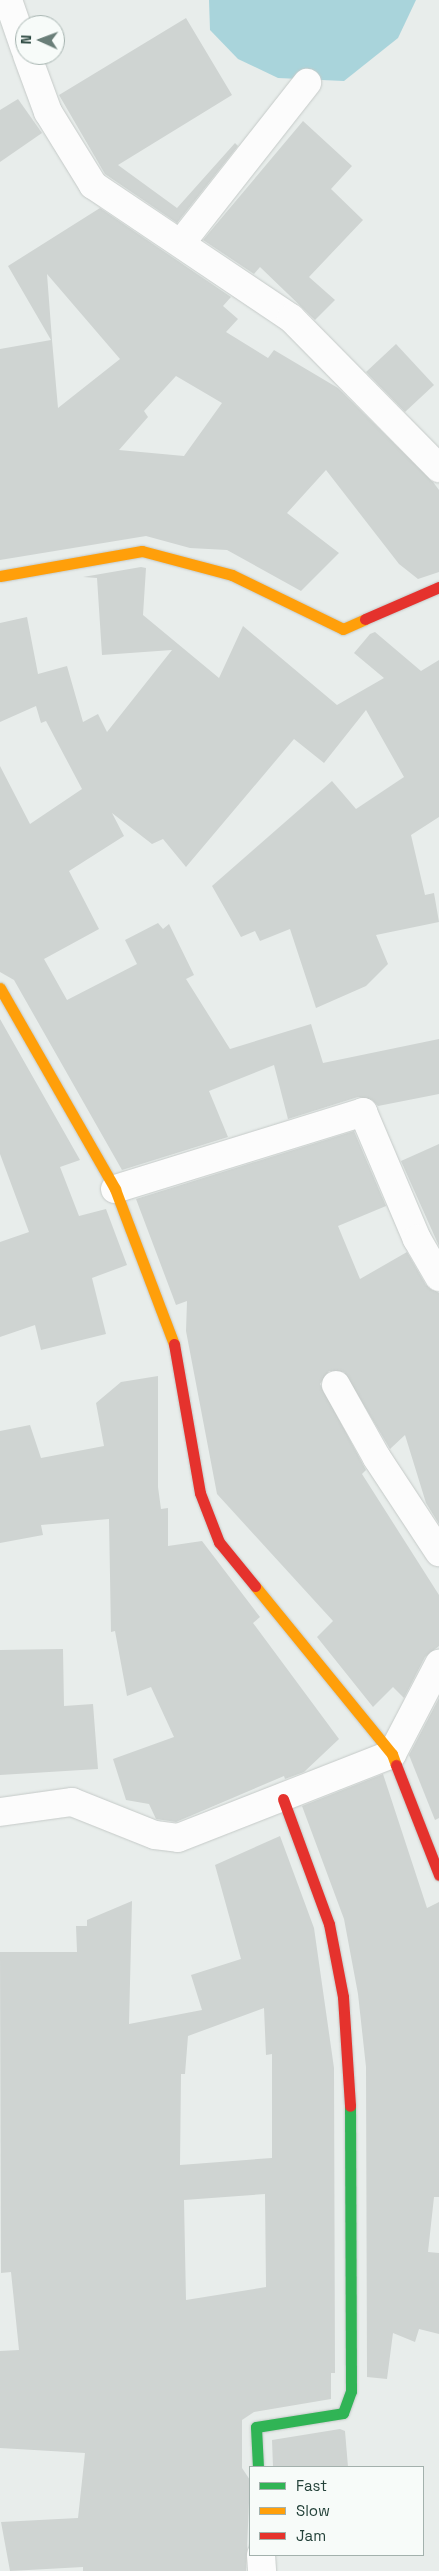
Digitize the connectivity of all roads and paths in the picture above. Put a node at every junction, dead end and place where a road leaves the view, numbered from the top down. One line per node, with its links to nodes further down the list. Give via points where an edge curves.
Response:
1 (8, 0): 2 (street)
2 (15, 20)
3 (31, 65): 5 (street, via 48,112 93,185)
4 (307, 83): 5 (street)
5 (181, 243): 6 (street, via 291,318)
6 (439, 468)
7 (0, 576): 8 (street, via 142,552 232,575 343,629)
8 (439, 587)
9 (0, 988): 10 (street)
10 (114, 1189): 11 (street, via 363,1112 417,1239); 15 (street, via 174,1344 200,1493 219,1542)
11 (439, 1278)
12 (336, 1385): 13 (street, via 377,1458)
13 (439, 1552)
14 (439, 1664): 15 (street)
15 (392, 1754): 16 (street); 18 (street)
16 (283, 1798): 17 (street, via 178,1838 156,1835 72,1802); 19 (street, via 329,1924 344,1997 350,2067 350,2391 344,2413 256,2426)
17 (0, 1812)
18 (439, 1875)
19 (258, 2466)
20 (261, 2556): 21 (street)
21 (262, 2571)

